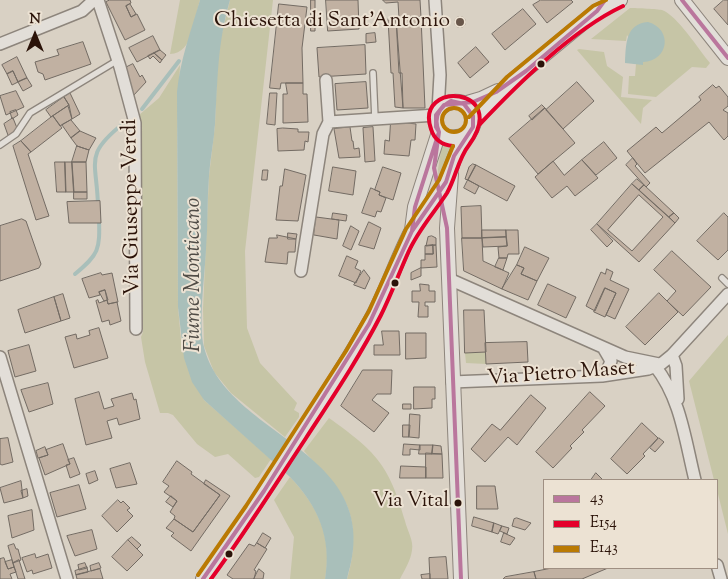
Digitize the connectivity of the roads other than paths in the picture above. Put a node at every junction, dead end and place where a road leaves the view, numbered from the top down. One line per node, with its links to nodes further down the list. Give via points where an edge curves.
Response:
1 (94, 0): 9 (street, via 82,11)
2 (98, 0): 11 (street, Via Giuseppe Verdi)
3 (435, 0): 13 (street)
4 (620, 0): 7 (street)
5 (672, 0): 8 (street)
6 (682, 0): 8 (street)
7 (601, 6): 15 (street)
8 (690, 12): 10 (street)
9 (0, 44)
10 (728, 58)
11 (118, 60): 23 (lane, via 30,113 16,134); 33 (street, Via Giuseppe Verdi, via 135,123)
12 (372, 74): 18 (lane)
13 (440, 75): 16 (street, via 444,90); 17 (street)
14 (326, 80): 20 (street)
15 (505, 87): 16 (street, via 481,99); 19 (street)
16 (457, 102): 17 (street); 19 (street, via 472,111)
17 (437, 113): 18 (street); 22 (street)
18 (375, 119): 20 (street)
19 (474, 121): 21 (street)
20 (330, 122): 28 (street, via 323,134)
21 (465, 136): 22 (street, via 460,139); 24 (street)
22 (437, 137): 25 (street, via 433,173); 27 (street, via 415,207)
23 (0, 145)
24 (454, 156): 25 (street, via 446,182); 26 (street)
25 (437, 194): 26 (street); 27 (street)
26 (447, 228): 27 (street, via 443,220 433,215); 30 (street)
27 (412, 231): 43 (street, via 369,324 267,486)
28 (301, 272)
29 (722, 278): 31 (lane)
30 (449, 279): 34 (street); 39 (street)
31 (728, 284)
32 (728, 294): 35 (street, Via Pietro Maset)
33 (136, 329)
34 (604, 349): 37 (street); 38 (street, via 611,361)
35 (672, 355): 37 (street, Via Pietro Maset); 40 (street, via 676,366)
36 (0, 357): 42 (street)
37 (658, 365): 38 (street, Via Pietro Maset, via 631,373); 40 (street)
38 (602, 376): 39 (street, Via Pietro Maset)
39 (452, 382): 44 (street)
40 (678, 409): 41 (street)
41 (695, 479)
42 (67, 579)
43 (202, 579)
44 (461, 579)

